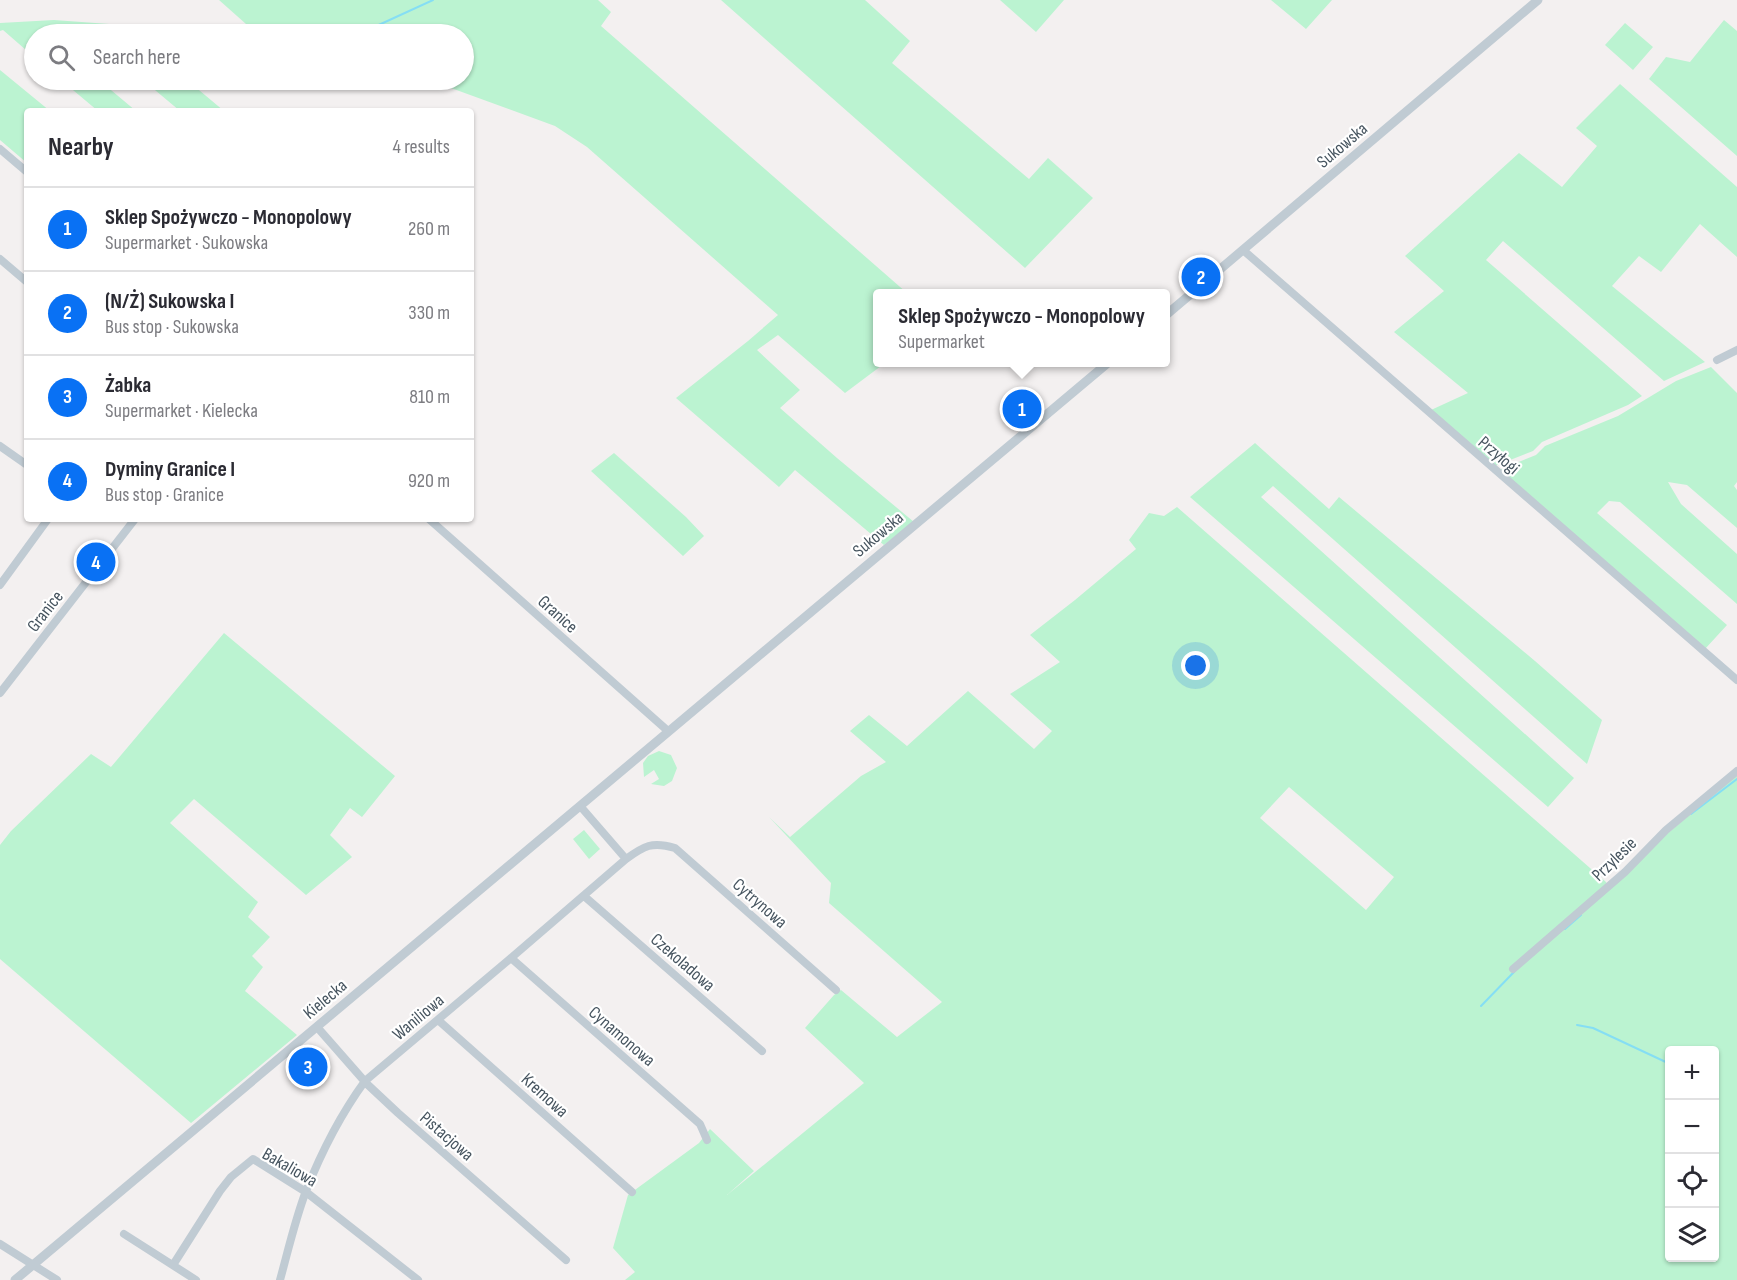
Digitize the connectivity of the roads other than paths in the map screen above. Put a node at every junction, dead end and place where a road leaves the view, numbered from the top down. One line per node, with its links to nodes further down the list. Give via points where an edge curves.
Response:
1 (1539, 0): 4 (street, Sukowska)
2 (0, 149): 3 (street)
3 (24, 169)
4 (1243, 250): 7 (street, Sukowska); 17 (street, Przyłogi)
5 (0, 259): 6 (street)
6 (24, 279)
7 (1170, 312)
8 (1737, 350): 9 (street)
9 (1717, 360)
10 (1104, 367): 19 (street, Sukowska)
11 (0, 446): 12 (street)
12 (24, 463)
13 (46, 522): 16 (street)
14 (133, 522): 18 (street, Granice)
15 (432, 522): 19 (street, Granice)
16 (0, 585)
17 (1737, 680)
18 (0, 693)
19 (668, 731): 21 (street, Kielecka)
20 (1737, 771): 26 (street, Przylesie)
21 (581, 807): 23 (street); 29 (street, Kielecka)
22 (660, 843): 23 (street, Waniliowa, via 643,847); 27 (street, Cytrynowa, via 675,848)
23 (626, 859): 24 (street, Waniliowa)
24 (584, 896): 25 (street, Waniliowa); 30 (street, Czekoladowa)
25 (512, 958): 28 (street, Waniliowa); 32 (street, Cynamonowa, via 700,1124)
26 (1513, 969)
27 (836, 990)
28 (438, 1020): 31 (street, Waniliowa); 34 (street, Kremowa)
29 (317, 1027): 31 (street, Pistacjowa); 38 (street, Kielecka)
30 (762, 1051)
31 (365, 1081): 33 (street, Waniliowa, via 334,1131); 37 (street, Pistacjowa)
32 (707, 1140)
33 (306, 1192): 39 (street, Bakaliowa, via 253,1159 220,1191); 43 (street, Waniliowa); 44 (street, Bakaliowa)
34 (632, 1192)
35 (124, 1234): 39 (street)
36 (0, 1244): 38 (street)
37 (566, 1260)
38 (34, 1265): 40 (street, Kielecka); 41 (street)
39 (173, 1265): 42 (street)
40 (15, 1280)
41 (57, 1280)
42 (196, 1280)
43 (280, 1280)
44 (418, 1280)

